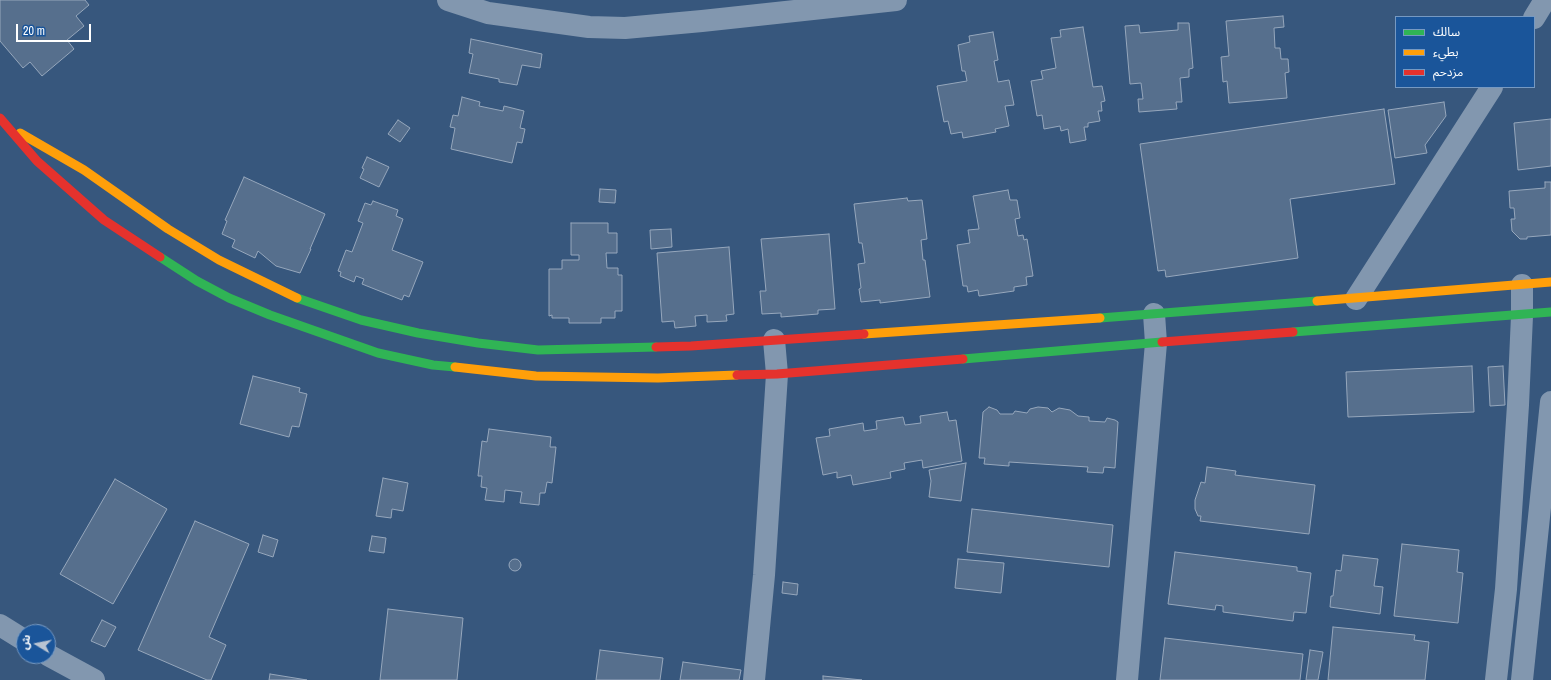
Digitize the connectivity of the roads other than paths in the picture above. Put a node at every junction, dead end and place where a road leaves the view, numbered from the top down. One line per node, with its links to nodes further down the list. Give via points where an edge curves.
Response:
1 (448, 0): 2 (street, via 496,14 589,27 625,28)
2 (896, 0)
3 (1545, 0): 4 (street)
4 (1535, 16)
5 (1491, 88): 10 (street)
6 (0, 118): 7 (street)
7 (10, 128): 14 (street, via 84,170 168,229 219,260 298,299 360,320 478,343 538,350 691,346); 16 (street, via 37,161 104,220 164,260 229,298 331,338 378,353 433,365 536,376 658,378)
8 (1551, 282): 9 (street)
9 (1522, 285): 10 (street); 13 (street)
10 (1356, 299): 12 (street)
11 (1551, 312): 13 (street)
12 (1154, 314): 14 (street); 15 (street)
13 (1522, 316): 15 (street); 24 (street, via 1506,589)
14 (774, 340): 16 (street)
15 (1156, 343): 16 (street); 23 (street)
16 (777, 374): 22 (street, via 764,575)
17 (1551, 402): 25 (street)
18 (0, 625): 19 (street)
19 (16, 635)
20 (56, 659): 21 (street)
21 (94, 680)
22 (754, 680)
23 (1127, 680)
24 (1496, 680)
25 (1522, 680)

